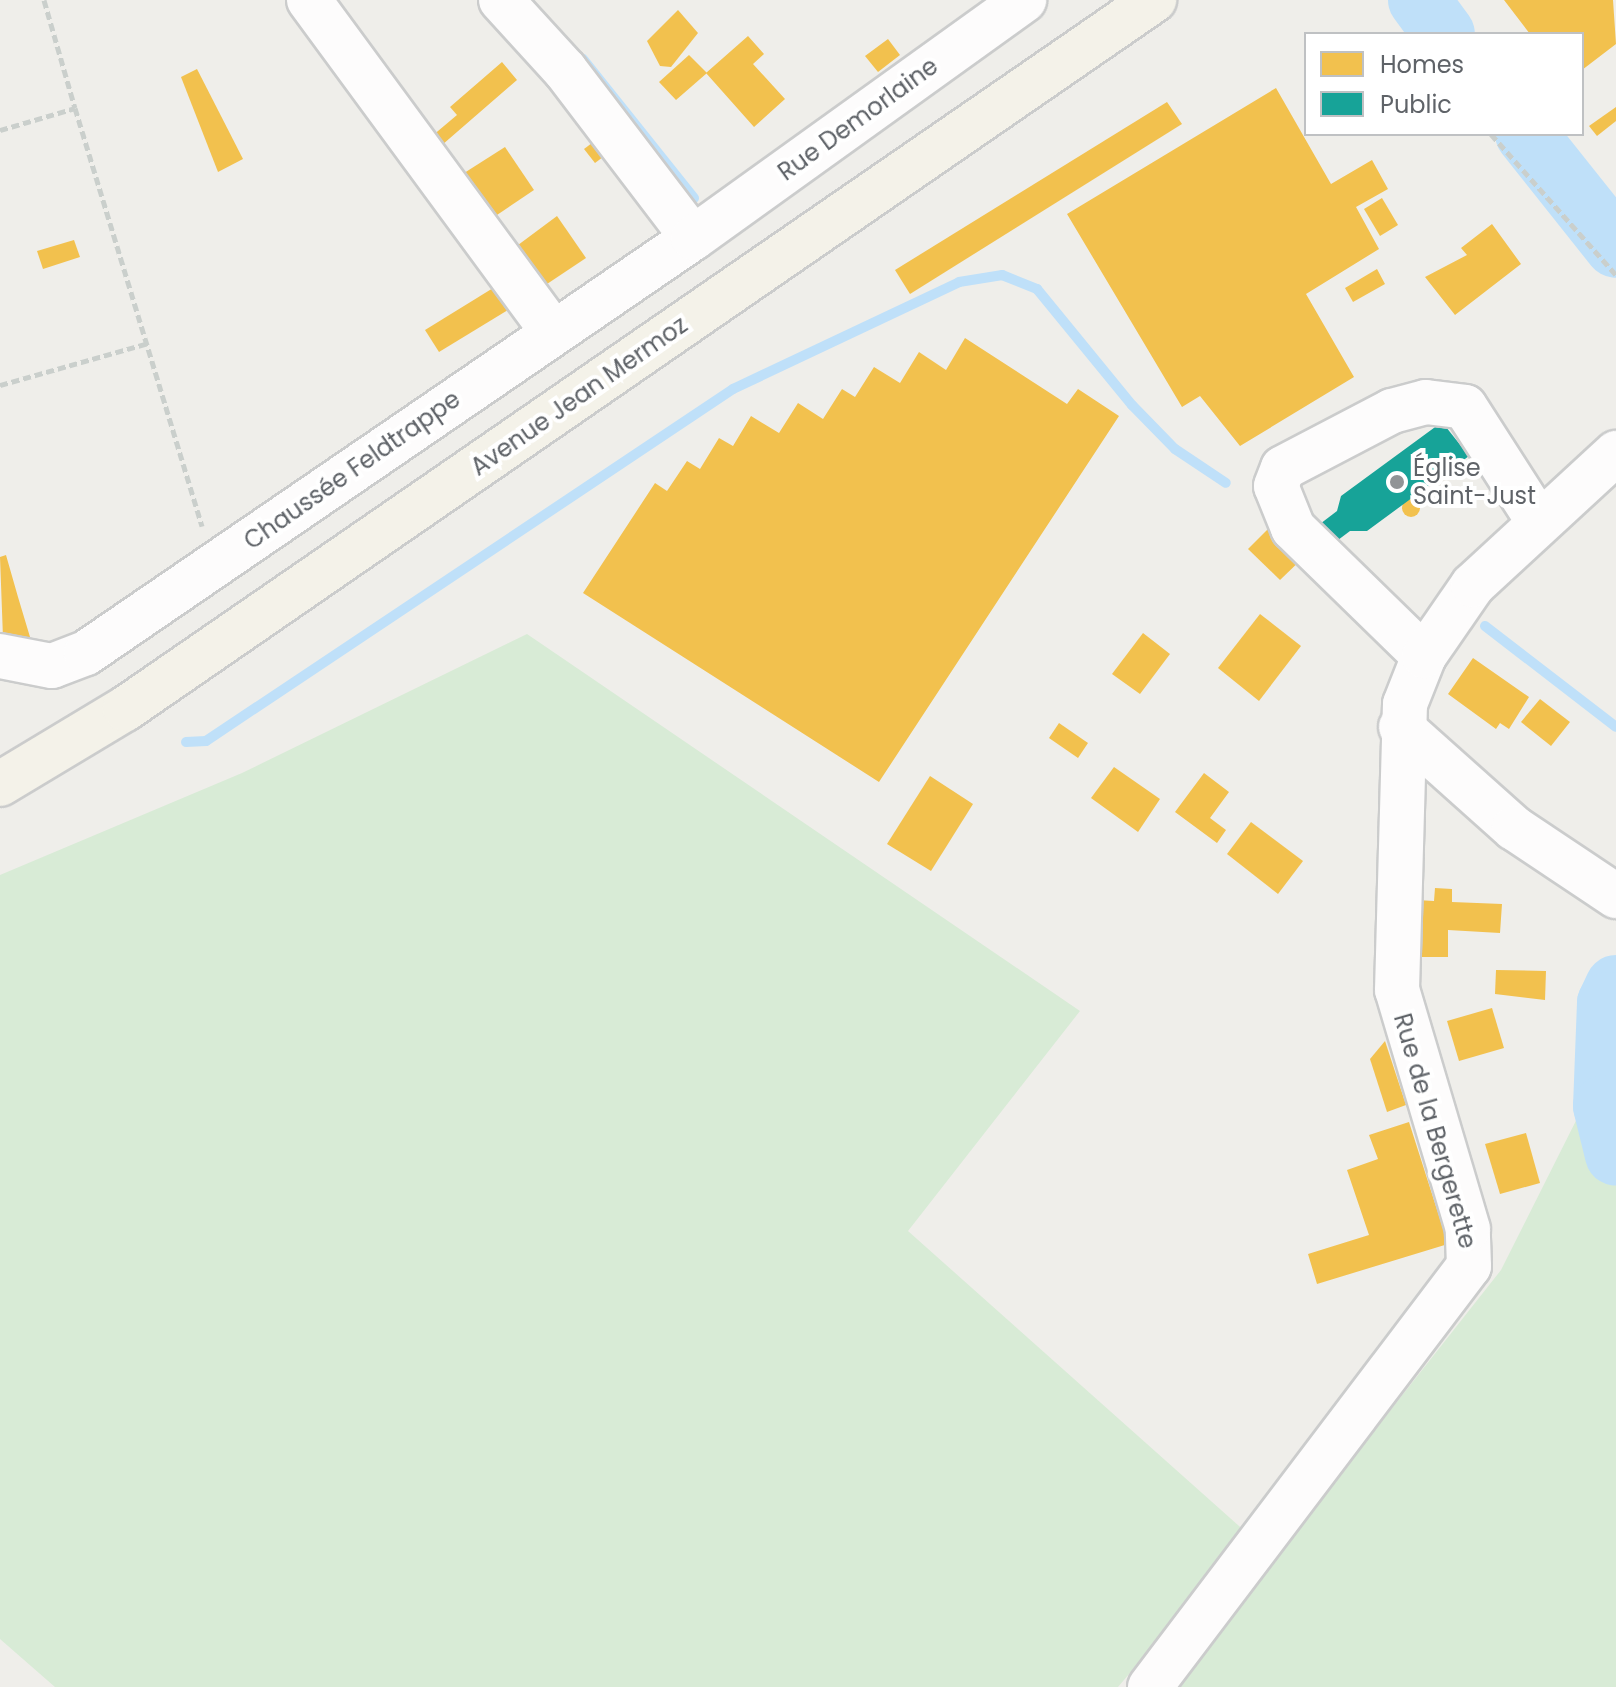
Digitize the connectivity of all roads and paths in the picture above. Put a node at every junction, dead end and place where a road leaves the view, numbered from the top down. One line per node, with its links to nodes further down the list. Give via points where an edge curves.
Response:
1 (44, 0): 6 (path)
2 (309, 0): 11 (street)
3 (501, 0): 9 (street, via 565,70)
4 (1024, 0): 9 (street, Rue Demorlaine)
5 (1154, 0): 20 (main road, Avenue Jean Mermoz, via 125,709)
6 (75, 108): 7 (path); 12 (path)
7 (0, 130)
8 (1493, 136): 10 (path)
9 (693, 238): 11 (street, Chaussée Feldtrappe)
10 (1616, 275)
11 (553, 332): 16 (street, Chaussée Feldtrappe)
12 (148, 343): 13 (path); 16 (path)
13 (0, 385)
14 (1616, 453): 15 (street, Rue de la Bergerette)
15 (1537, 519): 18 (street, Rue de la Bergerette, via 1473,585); 18 (street, via 1465,407 1426,402 1392,411 1283,468 1276,486 1293,528)
16 (214, 566): 17 (street, Chaussée Feldtrappe, via 64,663)
17 (0, 656)
18 (1424, 656): 19 (street, Rue de la Bergerette)
19 (1401, 727): 21 (street, via 1514,828); 22 (street, Rue de la Bergerette, via 1400,1018 1473,1255 1455,1289)
20 (0, 784)
21 (1616, 896)
22 (1150, 1687)

